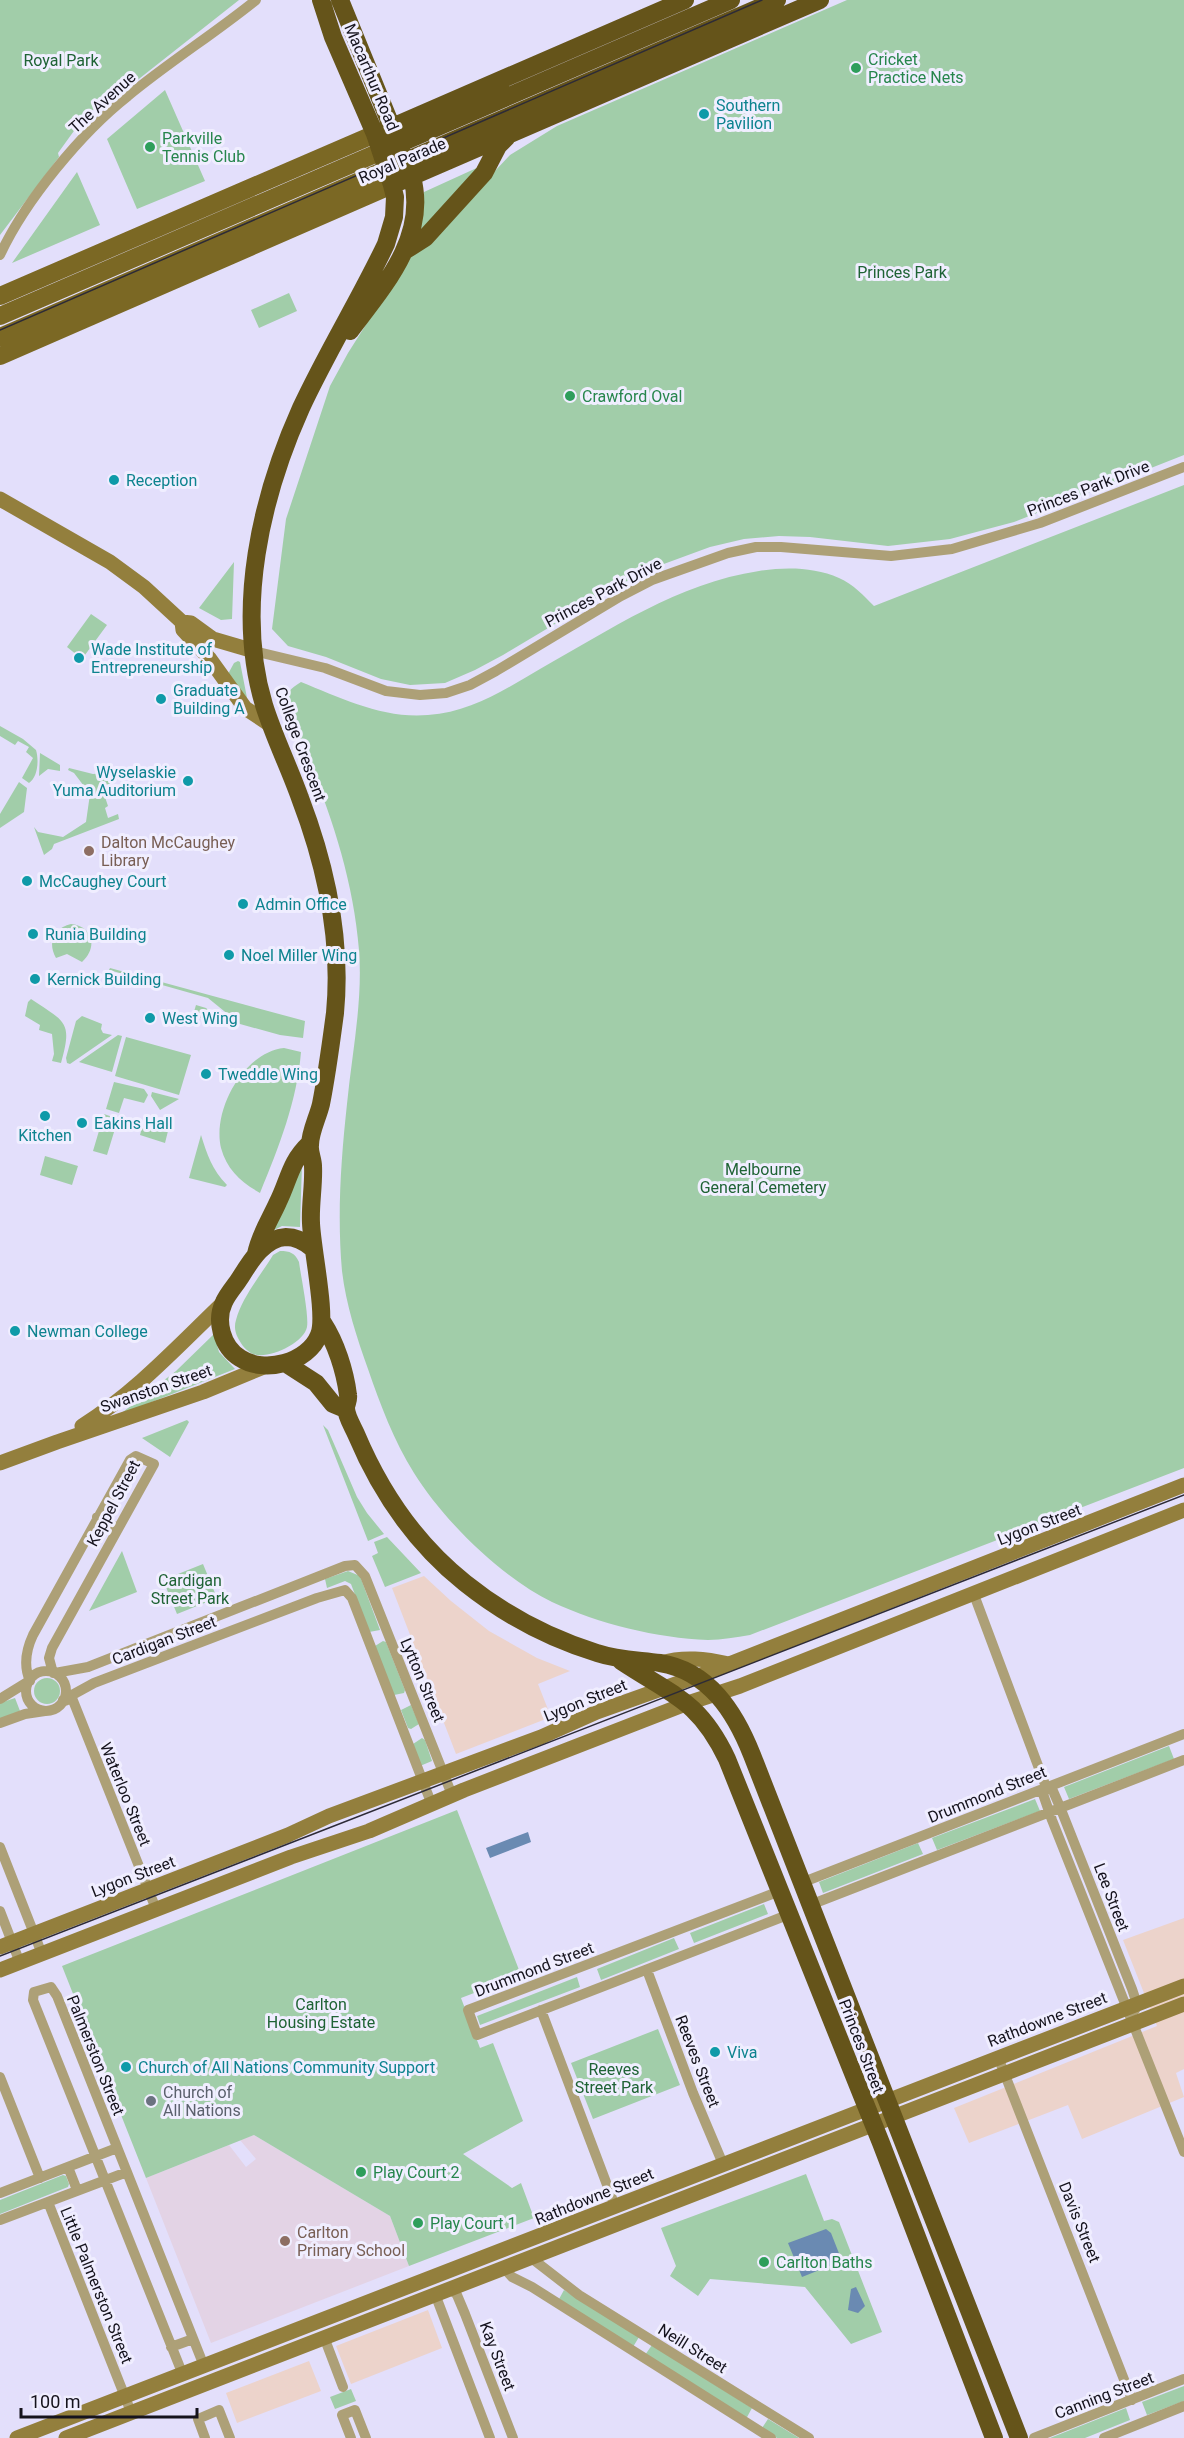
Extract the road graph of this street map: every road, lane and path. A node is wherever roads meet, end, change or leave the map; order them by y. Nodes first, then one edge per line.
1 (256, 0) edge
2 (321, 0) edge
3 (340, 0) edge
4 (685, 0) edge
5 (731, 0) edge
6 (818, 0) edge
7 (774, 7) edge
8 (665, 58) junction
9 (540, 72) junction
10 (508, 135) junction
11 (379, 142) junction
12 (403, 152) junction
13 (390, 177) junction
14 (406, 250) junction
15 (0, 255) edge
16 (2, 302) edge
17 (17, 329) junction
18 (0, 337) edge
19 (6, 353) edge
20 (321, 369) junction
21 (1184, 467) edge
22 (0, 499) edge
23 (182, 621) junction
24 (254, 651) junction
25 (272, 726) junction
26 (309, 1144) junction
27 (312, 1248) junction
28 (256, 1254) junction
29 (223, 1304) junction
30 (323, 1323) junction
31 (285, 1363) junction
32 (266, 1366) junction
33 (345, 1409) junction
34 (57, 1442) junction
35 (0, 1463) edge
36 (1184, 1485) edge
37 (1184, 1510) edge
38 (97, 1517) junction
39 (117, 1528) junction
40 (966, 1572) junction
41 (366, 1576) joint
42 (973, 1592) junction
43 (239, 1608) junction
44 (246, 1625) junction
45 (387, 1634) junction
46 (368, 1641) junction
47 (147, 1643) junction
48 (619, 1660) junction
49 (153, 1661) junction
50 (661, 1663) junction
51 (729, 1664) junction
52 (54, 1673) junction
53 (694, 1677) junction
54 (29, 1681) junction
55 (664, 1687) junction
56 (716, 1693) junction
57 (413, 1696) junction
58 (0, 1700) edge
59 (63, 1701) junction
60 (688, 1703) junction
61 (394, 1704) junction
62 (45, 1710) junction
63 (0, 1723) edge
64 (427, 1730) junction
65 (1184, 1734) edge
66 (407, 1737) junction
67 (1184, 1760) edge
68 (444, 1774) junction
69 (424, 1781) junction
70 (1046, 1787) junction
71 (452, 1795) junction
72 (432, 1805) junction
73 (1055, 1809) junction
74 (0, 1847) edge
75 (1081, 1860) junction
76 (1073, 1875) junction
77 (801, 1882) junction
78 (148, 1889) junction
79 (780, 1891) junction
80 (810, 1905) junction
81 (156, 1909) junction
82 (0, 1911) edge
83 (790, 1914) junction
84 (34, 1934) junction
85 (1112, 1939) junction
86 (1099, 1942) junction
87 (6, 1945) edge
88 (42, 1954) junction
89 (20, 1963) junction
90 (0, 1970) edge
91 (646, 1970) junction
92 (1184, 1986) edge
93 (1184, 2004) edge
94 (1131, 2006) junction
95 (541, 2010) junction
96 (1132, 2025) junction
97 (998, 2057) junction
98 (1005, 2074) junction
99 (0, 2077) edge
100 (865, 2108) junction
101 (890, 2109) junction
102 (872, 2125) junction
103 (117, 2148) junction
104 (1184, 2152) edge
105 (96, 2157) junction
106 (723, 2163) junction
107 (68, 2167) junction
108 (127, 2172) junction
109 (39, 2178) junction
110 (104, 2180) junction
111 (77, 2190) junction
112 (0, 2193) edge
113 (48, 2202) junction
114 (615, 2206) junction
115 (0, 2220) edge
116 (621, 2221) junction
117 (505, 2250) junction
118 (530, 2257) junction
119 (503, 2267) junction
120 (436, 2276) junction
121 (562, 2282) junction
122 (450, 2288) junction
123 (435, 2294) junction
124 (551, 2300) junction
125 (465, 2314) junction
126 (446, 2321) junction
127 (318, 2322) junction
128 (647, 2336) junction
129 (324, 2337) junction
130 (193, 2339) junction
131 (171, 2347) junction
132 (636, 2353) junction
133 (204, 2366) junction
134 (183, 2375) junction
135 (1184, 2379) edge
136 (343, 2387) dead end
137 (125, 2397) junction
138 (1132, 2400) junction
139 (1184, 2406) edge
140 (131, 2412) junction
141 (17, 2438) edge
142 (66, 2438) edge
143 (205, 2438) edge
144 (230, 2438) edge
145 (351, 2438) edge
146 (366, 2438) edge
147 (490, 2438) edge
148 (513, 2438) edge
149 (771, 2438) edge
150 (809, 2438) edge
151 (994, 2438) edge
152 (1019, 2438) edge
153 (1034, 2438) edge
154 (1104, 2438) edge

1 - 15 street, The Avenue
2 - 11 highway, Macarthur Road
3 - 12 highway, Macarthur Road
4 - 9 highway, Royal Parade
5 - 9 highway, Royal Parade
6 - 7 highway, Royal Parade
7 - 8 highway, Royal Parade
8 - 10 highway, Royal Parade
8 - 12 highway, Royal Parade
9 - 12 highway, Royal Parade
10 - 12 highway, Royal Parade
10 - 14 highway
11 - 12 highway, Royal Parade
11 - 13 highway, Macarthur Road
11 - 16 main road, Royal Parade
12 - 13 highway, Royal Parade
12 - 14 highway, Macarthur Road
13 - 17 main road, Royal Parade
13 - 19 main road, Royal Parade
13 - 20 highway, Macarthur Road
14 - 20 highway
16 - 17 main road
17 - 18 main road, Royal Parade
17 - 19 main road
20 - 24 highway, College Crescent
21 - 24 street, Princes Park Drive
22 - 23 street
23 - 24 street
23 - 25 street
24 - 25 highway, College Crescent
25 - 26 highway, College Crescent
26 - 27 highway, College Crescent
26 - 28 highway, College Crescent
27 - 28 highway
27 - 30 highway
28 - 29 highway
29 - 32 highway
29 - 34 street, Swanston Street
30 - 31 highway
30 - 33 highway
31 - 32 highway
31 - 33 highway
32 - 34 street, Swanston Street
33 - 48 highway
34 - 35 street, Swanston Street
36 - 40 street, Lygon Street
37 - 42 street
38 - 39 street
38 - 39 street, Keppel Street
38 - 54 street, Keppel Street
39 - 52 street, Keppel Street
40 - 42 street
40 - 51 street, Lygon Street
41 - 43 street, Cardigan Street
41 - 45 street, Lytton Street
42 - 56 street
42 - 70 street, Lee Street
43 - 44 street
43 - 47 street, Cardigan Street
44 - 46 street, Cardigan Street
44 - 49 street, Cardigan Street
45 - 46 street
45 - 57 street, Lytton Street
46 - 61 street
47 - 49 street
47 - 52 street, Cardigan Street
48 - 50 highway, Princes Street
48 - 55 highway, Princes Street
49 - 59 street, Cardigan Street
50 - 51 street
50 - 53 highway, Princes Street
51 - 53 street, Lygon Street
52 - 54 street
52 - 59 street
53 - 55 street, Lygon Street
53 - 56 highway, Princes Street
54 - 58 street
54 - 62 street
55 - 60 highway, Princes Street
55 - 68 street, Lygon Street
56 - 60 street
56 - 77 highway, Princes Street
57 - 61 street
57 - 64 street, Lytton Street
59 - 62 street
59 - 78 street, Waterloo Street
60 - 71 street
60 - 79 highway, Princes Street
61 - 66 street
62 - 63 street
64 - 66 street
64 - 68 street, Lytton Street
65 - 70 street, Drummond Street
66 - 69 street
67 - 73 street
68 - 69 street, Lygon Street
68 - 71 street, Lytton Street
69 - 72 street
69 - 78 street, Lygon Street
70 - 73 street, Lee Street
70 - 77 street, Drummond Street
71 - 72 street
72 - 81 street
73 - 75 street, Lee Street
73 - 76 street, Lee Street
73 - 80 street
74 - 84 street
75 - 76 street
75 - 85 street, Lee Street
76 - 86 street, Lee Street
77 - 80 highway, Princes Street
78 - 81 street, Waterloo Street
78 - 84 street, Lygon Street
79 - 83 highway, Princes Street
79 - 95 street, Drummond Street
80 - 101 highway, Princes Street
81 - 88 street
82 - 87 street
83 - 91 street, Drummond Street
83 - 100 highway, Princes Street
84 - 87 street, Lygon Street
84 - 88 street
85 - 86 street
85 - 94 street, Lee Street
86 - 94 street, Lee Street
87 - 89 street
88 - 89 street
89 - 90 street
91 - 95 street, Drummond Street
91 - 106 street, Reeves Street
92 - 94 street, Rathdowne Street
93 - 96 street, Rathdowne Street
94 - 96 street, Lee Street
94 - 97 street, Rathdowne Street
95 - 114 street
96 - 98 street, Rathdowne Street
96 - 104 street, Lee Street
97 - 98 street, Davis Street
97 - 101 street, Rathdowne Street
98 - 101 street, Rathdowne Street
98 - 138 street, Davis Street
99 - 109 street
100 - 101 street, Rathdowne Street
100 - 102 highway, Princes Street
100 - 106 street, Rathdowne Street
101 - 102 street, Rathdowne Street
101 - 152 highway, Princes Street
102 - 116 street, Rathdowne Street
102 - 151 highway, Princes Street
103 - 105 street
103 - 105 street, Palmerston Street
103 - 108 street, Palmerston Street
105 - 107 street
105 - 110 street, Palmerston Street
106 - 114 street, Rathdowne Street
107 - 109 street
107 - 111 street
108 - 110 street
108 - 130 street, Palmerston Street
109 - 112 street
110 - 111 street
110 - 131 street, Palmerston Street
111 - 113 street
113 - 115 street
113 - 137 street, Little Palmerston Street
114 - 116 street
114 - 117 street, Rathdowne Street
116 - 118 street, Rathdowne Street
117 - 118 street
117 - 119 street
117 - 120 street, Rathdowne Street
118 - 119 street, Rathdowne Street
118 - 121 street, Neill Street
119 - 122 street, Rathdowne Street
119 - 124 street
120 - 122 street
120 - 123 street
120 - 127 street, Rathdowne Street
121 - 124 street
121 - 128 street, Neill Street
122 - 123 street, Rathdowne Street
122 - 125 street, Kay Street
123 - 126 street
123 - 129 street, Rathdowne Street
124 - 132 street
125 - 126 street
125 - 148 street, Kay Street
126 - 147 street
127 - 129 street
127 - 133 street, Rathdowne Street
128 - 132 street
128 - 150 street, Neill Street
129 - 136 street
129 - 140 street, Rathdowne Street
130 - 131 street
130 - 133 street, Palmerston Street
131 - 134 street, Palmerston Street
132 - 149 street
133 - 134 street, Rathdowne Street
134 - 137 street, Rathdowne Street
135 - 138 street, Canning Street
137 - 140 street, Little Palmerston Street
137 - 141 street, Rathdowne Street
138 - 153 street, Canning Street
139 - 154 street
140 - 142 street, Rathdowne Street
143 - 144 street
145 - 146 street

